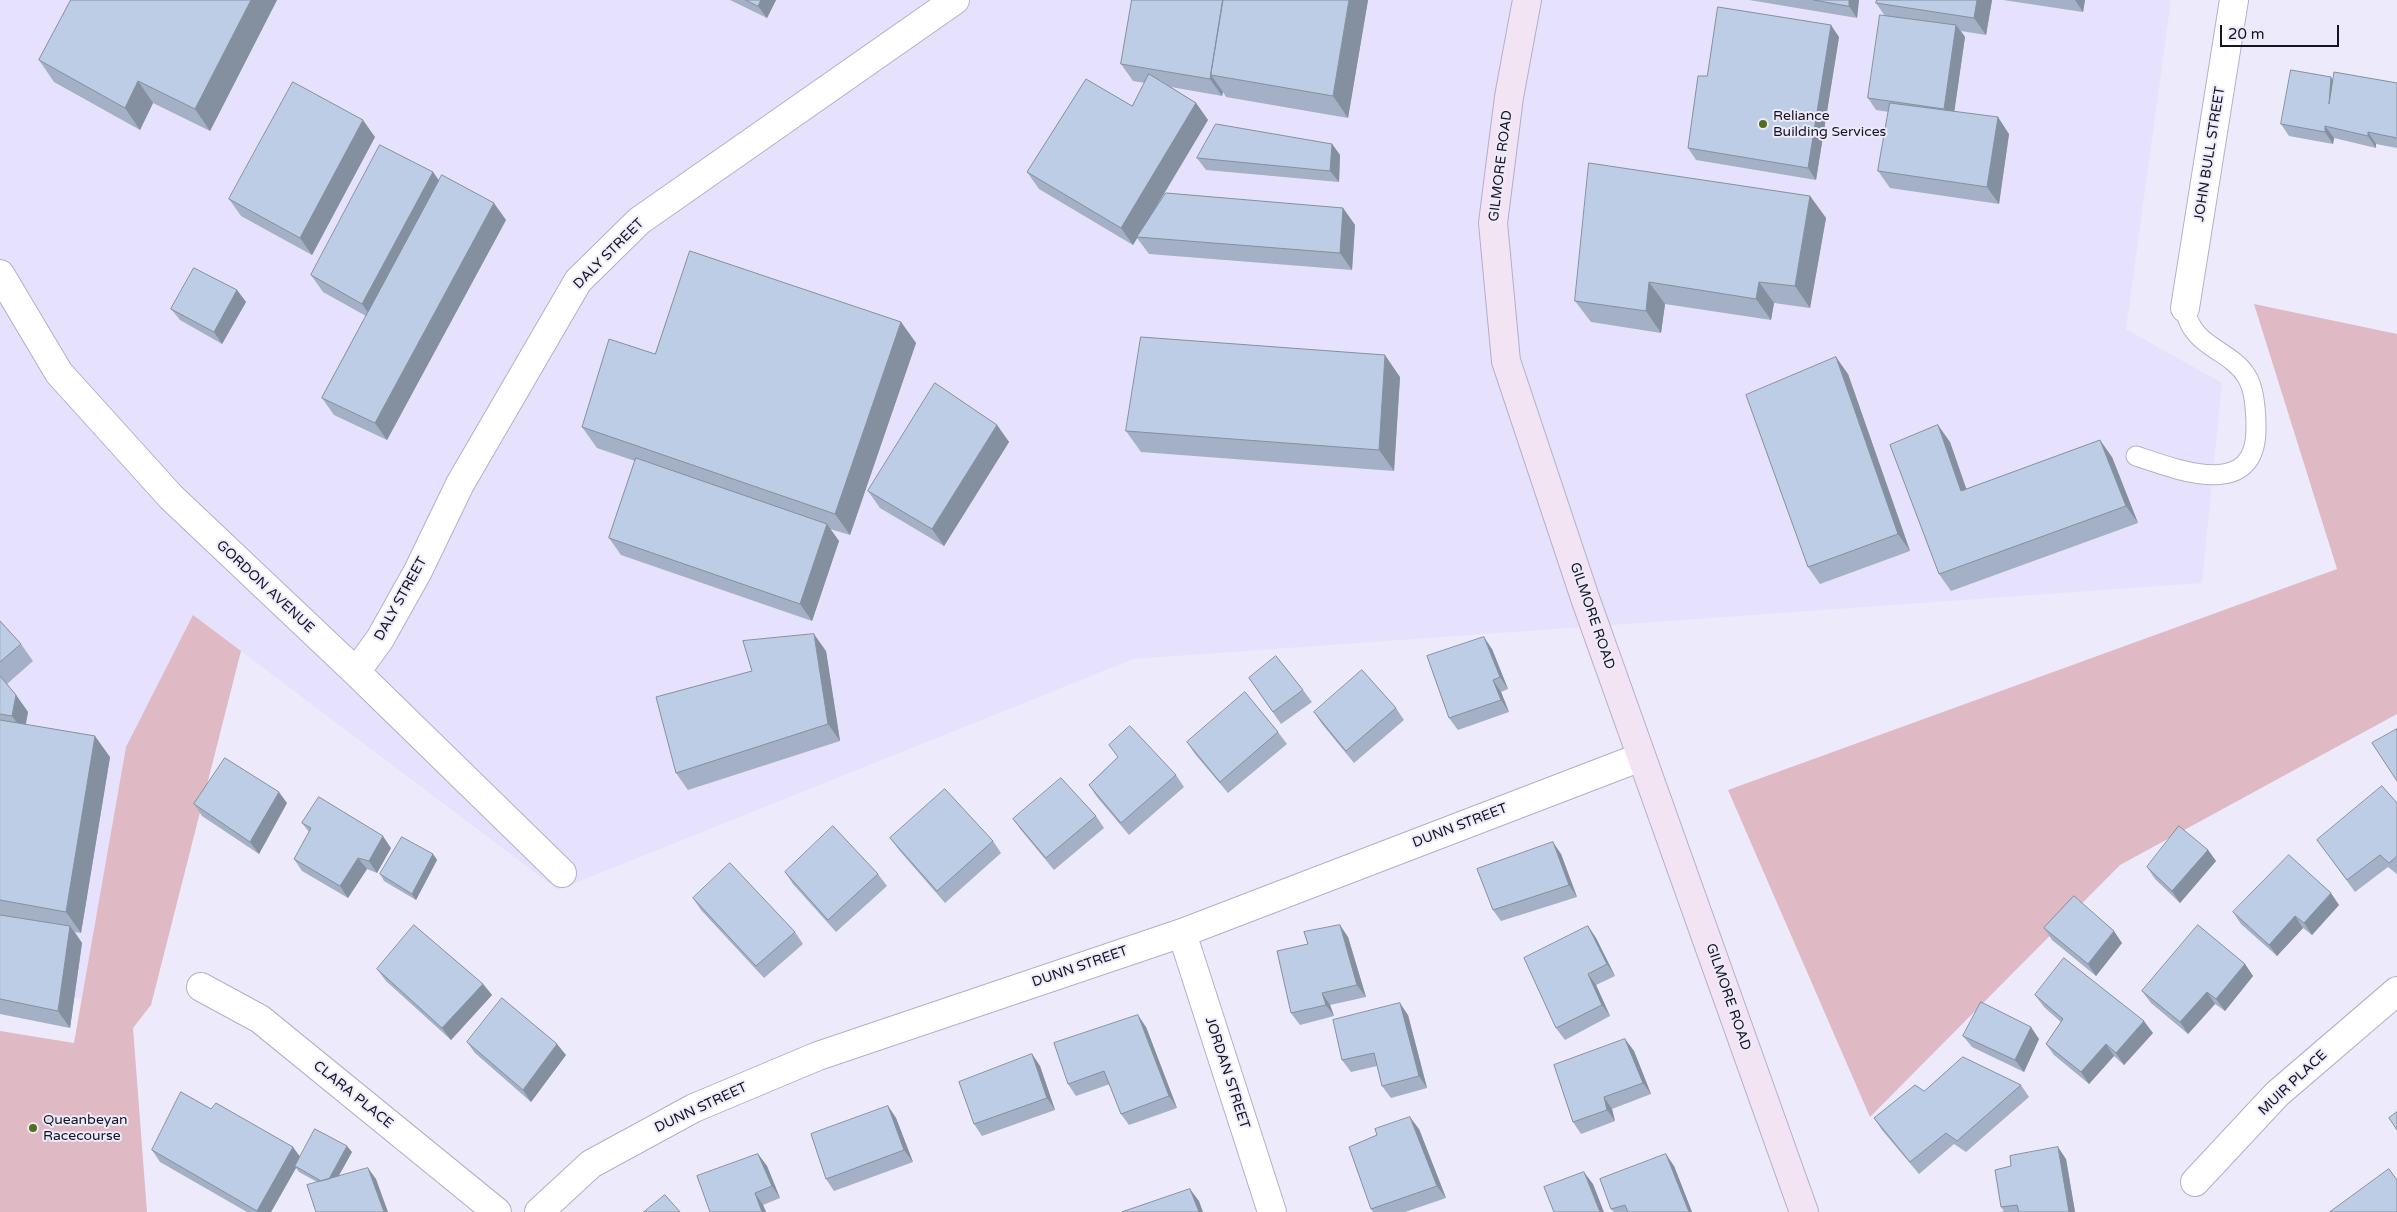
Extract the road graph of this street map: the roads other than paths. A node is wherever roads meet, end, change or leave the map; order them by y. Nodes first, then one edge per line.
1 (955, 0) edge
2 (1527, 0) edge
3 (2234, 0) edge
4 (0, 274) edge
5 (2185, 308) joint
6 (2136, 456) dead end
7 (356, 672) junction
8 (1641, 756) junction
9 (562, 873) dead end
10 (1182, 933) junction
11 (201, 987) dead end
12 (2397, 991) edge
13 (2195, 1182) dead end
14 (497, 1212) edge
15 (539, 1212) edge
16 (1272, 1212) edge
17 (1804, 1212) edge

1 - 7 street, DALY STREET
2 - 8 street, GILMORE ROAD
3 - 5 street, JOHN BULL STREET
4 - 7 street, GORDON AVENUE
5 - 6 lane
7 - 9 street, GORDON AVENUE
8 - 10 street, DUNN STREET
8 - 17 street, GILMORE ROAD
10 - 15 street, DUNN STREET
10 - 16 street, JORDAN STREET
11 - 14 street, CLARA PLACE
12 - 13 street, MUIR PLACE

